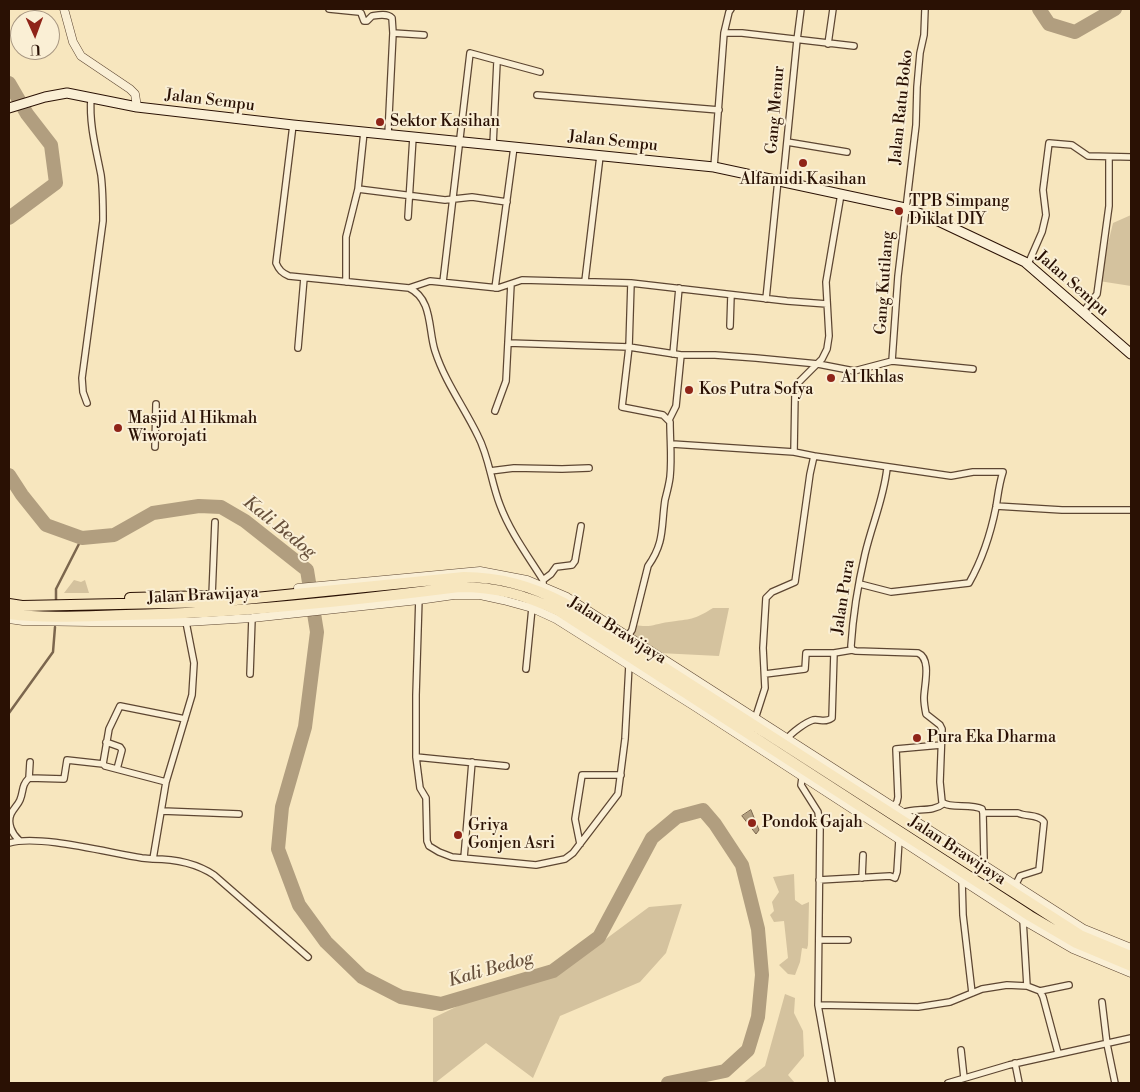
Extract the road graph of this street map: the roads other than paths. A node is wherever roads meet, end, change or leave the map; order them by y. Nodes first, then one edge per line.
1 (64, 9) edge
2 (329, 9) edge
3 (731, 9) edge
4 (801, 9) edge
5 (833, 9) edge
6 (925, 9) edge
7 (393, 33) junction
8 (724, 33) junction
9 (424, 35) dead end
10 (797, 40) junction
11 (828, 44) junction
12 (854, 46) dead end
13 (497, 62) junction
14 (540, 72) dead end
15 (538, 95) dead end
16 (92, 98) junction
17 (137, 107) junction
18 (9, 108) edge
19 (719, 110) junction
20 (293, 125) junction
21 (364, 132) junction
22 (388, 135) junction
23 (413, 137) junction
24 (460, 142) junction
25 (787, 142) junction
26 (493, 145) junction
27 (514, 147) junction
28 (847, 152) dead end
29 (600, 156) junction
30 (1110, 157) junction
31 (1131, 157) edge
32 (714, 167) junction
33 (781, 181) junction
34 (358, 189) junction
35 (842, 194) junction
36 (410, 196) junction
37 (453, 199) junction
38 (507, 202) junction
39 (905, 208) junction
40 (408, 217) dead end
41 (1028, 264) junction
42 (304, 278) junction
43 (585, 280) junction
44 (346, 282) junction
45 (443, 282) junction
46 (631, 282) junction
47 (511, 284) junction
48 (409, 288) junction
49 (495, 288) junction
50 (679, 288) junction
51 (731, 295) junction
52 (766, 299) junction
53 (828, 304) junction
54 (1083, 312) junction
55 (730, 326) dead end
56 (508, 343) junction
57 (629, 346) junction
58 (298, 348) dead end
59 (673, 354) junction
60 (1131, 354) edge
61 (682, 355) junction
62 (892, 361) junction
63 (818, 364) junction
64 (974, 369) dead end
65 (87, 403) dead end
66 (156, 404) dead end
67 (495, 411) dead end
68 (669, 420) junction
69 (672, 444) junction
70 (155, 447) dead end
71 (794, 452) junction
72 (814, 456) junction
73 (589, 468) dead end
74 (888, 468) junction
75 (490, 471) junction
76 (996, 506) junction
77 (1131, 510) edge
78 (215, 522) dead end
79 (580, 526) dead end
80 (543, 583) junction
81 (860, 584) junction
82 (362, 593) junction
83 (212, 596) junction
84 (419, 596) junction
85 (9, 598) edge
86 (300, 600) junction
87 (56, 602) junction
88 (82, 602) junction
89 (9, 604) edge
90 (532, 608) junction
91 (142, 610) junction
92 (9, 614) edge
93 (252, 618) junction
94 (9, 619) edge
95 (90, 619) junction
96 (186, 622) junction
97 (628, 636) junction
98 (852, 650) junction
99 (834, 652) junction
100 (628, 665) junction
101 (526, 669) dead end
102 (250, 674) dead end
103 (765, 674) junction
104 (185, 719) junction
105 (755, 719) junction
106 (788, 739) junction
107 (106, 742) junction
108 (941, 746) junction
109 (416, 757) junction
110 (30, 762) dead end
111 (472, 762) junction
112 (104, 764) junction
113 (506, 766) dead end
114 (117, 769) junction
115 (622, 775) junction
116 (29, 778) junction
117 (802, 778) junction
118 (166, 782) junction
119 (943, 804) junction
120 (893, 807) junction
121 (162, 811) junction
122 (902, 813) junction
123 (983, 813) junction
124 (238, 814) dead end
125 (19, 840) junction
126 (899, 840) junction
127 (9, 843) edge
128 (580, 844) junction
129 (863, 855) dead end
130 (464, 858) junction
131 (153, 859) junction
132 (981, 864) junction
133 (862, 878) junction
134 (819, 880) junction
135 (962, 880) junction
136 (1015, 886) junction
137 (1023, 920) junction
138 (819, 940) junction
139 (848, 940) dead end
140 (1131, 948) edge
141 (1131, 956) edge
142 (308, 957) dead end
143 (1131, 966) edge
144 (1131, 974) edge
145 (1069, 985) dead end
146 (1027, 986) junction
147 (1040, 991) junction
148 (972, 993) junction
149 (1102, 1002) dead end
150 (818, 1004) junction
151 (1131, 1038) edge
152 (1106, 1044) junction
153 (961, 1050) dead end
154 (1058, 1053) junction
155 (1015, 1064) junction
156 (964, 1078) junction
157 (832, 1083) edge
158 (948, 1083) edge
159 (1019, 1083) edge
160 (1115, 1083) edge

1 - 17 street
2 - 7 street
3 - 8 street
4 - 10 street, Gang Menur
5 - 11 street
6 - 39 street, Jalan Ratu Boko
7 - 9 street
7 - 22 street
8 - 10 street
8 - 19 street
10 - 11 street
10 - 25 street, Gang Menur
11 - 12 street
13 - 14 street
13 - 24 street
13 - 26 street
15 - 19 street
16 - 17 main road, Jalan Sempu
16 - 18 main road, Jalan Sempu
16 - 65 street
17 - 20 main road, Jalan Sempu
19 - 32 street
20 - 21 main road, Jalan Sempu
20 - 42 street
21 - 22 main road, Jalan Sempu
21 - 34 street
22 - 23 main road, Jalan Sempu
23 - 24 main road, Jalan Sempu
23 - 36 street
24 - 26 main road, Jalan Sempu
24 - 37 street
25 - 28 street
25 - 33 street, Gang Menur
26 - 27 main road, Jalan Sempu
27 - 29 main road, Jalan Sempu
27 - 38 street
29 - 32 main road, Jalan Sempu
29 - 43 street
30 - 31 street
30 - 41 street
30 - 54 street
32 - 33 main road, Jalan Sempu
33 - 35 main road, Jalan Sempu
33 - 52 street, Gang Menur
34 - 36 street
34 - 44 street
35 - 39 main road, Jalan Sempu
35 - 53 street
36 - 37 street
36 - 40 street
37 - 38 street
37 - 45 street
38 - 49 street
39 - 41 main road, Jalan Sempu
39 - 62 street, Gang Kutilang
41 - 54 main road, Jalan Sempu
42 - 44 street
42 - 58 street
43 - 46 street
43 - 47 street
44 - 48 street
45 - 48 street
45 - 49 street
46 - 50 street
46 - 57 street
47 - 49 street
47 - 56 street
48 - 75 street
50 - 51 street
50 - 59 street
51 - 52 street
51 - 55 street
52 - 53 street
53 - 63 street
54 - 60 main road, Jalan Sempu
56 - 57 street
56 - 67 street
57 - 59 street
57 - 68 street
59 - 61 street
61 - 63 street
61 - 68 street
62 - 63 street
62 - 64 street
63 - 71 street
66 - 70 street
68 - 69 street
69 - 71 street
69 - 97 street
71 - 72 street
72 - 74 street
72 - 103 street
73 - 75 street
74 - 76 street
74 - 81 street, Jalan Pura
75 - 80 street
76 - 77 street
76 - 81 street
78 - 83 street
79 - 80 street
80 - 82 street
80 - 97 street
81 - 98 street, Jalan Pura
82 - 84 highway, Jalan Brawijaya
82 - 86 highway, Jalan Brawijaya
82 - 86 street
82 - 141 highway, Jalan Brawijaya
83 - 86 highway
83 - 88 highway
84 - 90 street
84 - 109 street
84 - 143 highway, Jalan Brawijaya
85 - 87 highway
86 - 91 highway, Jalan Brawijaya
86 - 93 street
87 - 88 highway, Jalan Brawijaya
87 - 89 highway, Jalan Brawijaya
88 - 91 highway, Jalan Brawijaya
90 - 100 street
90 - 101 street
91 - 95 highway, Jalan Brawijaya
92 - 95 highway, Jalan Brawijaya
93 - 96 street
93 - 102 street
94 - 95 street
95 - 96 street
96 - 104 street
97 - 105 street
98 - 99 street
98 - 108 street, Jalan Pura
99 - 103 street
99 - 106 street
100 - 115 street
100 - 117 street
103 - 105 street
104 - 107 street
104 - 118 street
105 - 106 street
106 - 120 street
107 - 112 street
107 - 114 street
108 - 119 street, Jalan Pura
108 - 120 street
109 - 111 street
109 - 130 street
110 - 116 street
111 - 113 street
111 - 130 street
112 - 114 street
112 - 116 street
114 - 118 street
115 - 128 street
115 - 128 street
116 - 125 street
117 - 126 street
117 - 134 street
118 - 121 street
119 - 122 street
119 - 123 street
120 - 122 street
121 - 124 street
121 - 131 street
122 - 132 street
123 - 132 street
123 - 136 street
125 - 127 street
125 - 131 street
126 - 133 street
126 - 135 street
128 - 130 street
129 - 133 street
131 - 142 street
132 - 136 street
133 - 134 street
134 - 138 street
135 - 137 street
135 - 148 street
136 - 140 street
137 - 144 street
137 - 146 street
138 - 139 street
138 - 150 street
145 - 147 street
146 - 147 street
146 - 148 street
147 - 154 street
148 - 150 street
149 - 152 street
150 - 157 street
151 - 152 street
152 - 154 street
152 - 160 street
153 - 156 street
154 - 155 street
155 - 156 street
155 - 159 street
156 - 158 street

